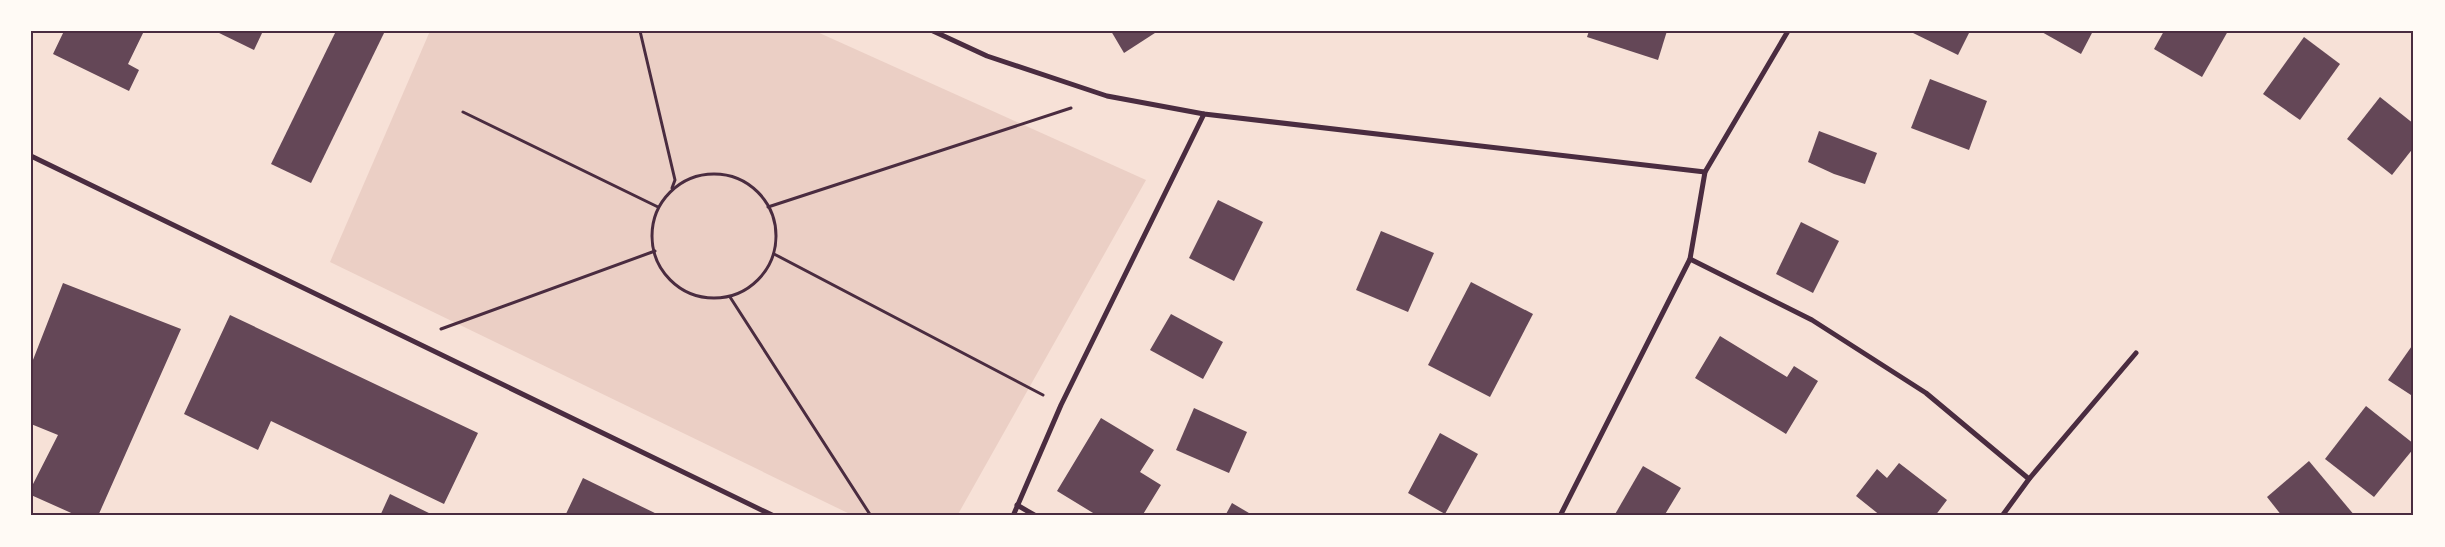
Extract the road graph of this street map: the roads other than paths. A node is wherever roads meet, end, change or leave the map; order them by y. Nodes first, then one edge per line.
1 (933, 31) edge
2 (1788, 31) edge
3 (1204, 114) junction
4 (31, 156) edge
5 (1705, 172) junction
6 (1690, 258) junction
7 (2136, 352) dead end
8 (2029, 479) junction
9 (1017, 505) junction
10 (774, 516) edge
11 (1013, 516) edge
12 (1036, 516) edge
13 (1560, 516) edge
14 (2002, 516) edge

1 - 3 street
2 - 5 street
3 - 5 street
3 - 9 street
4 - 10 street
5 - 6 street
6 - 8 street
6 - 13 street
7 - 8 street
8 - 14 street
9 - 11 street
9 - 12 street

